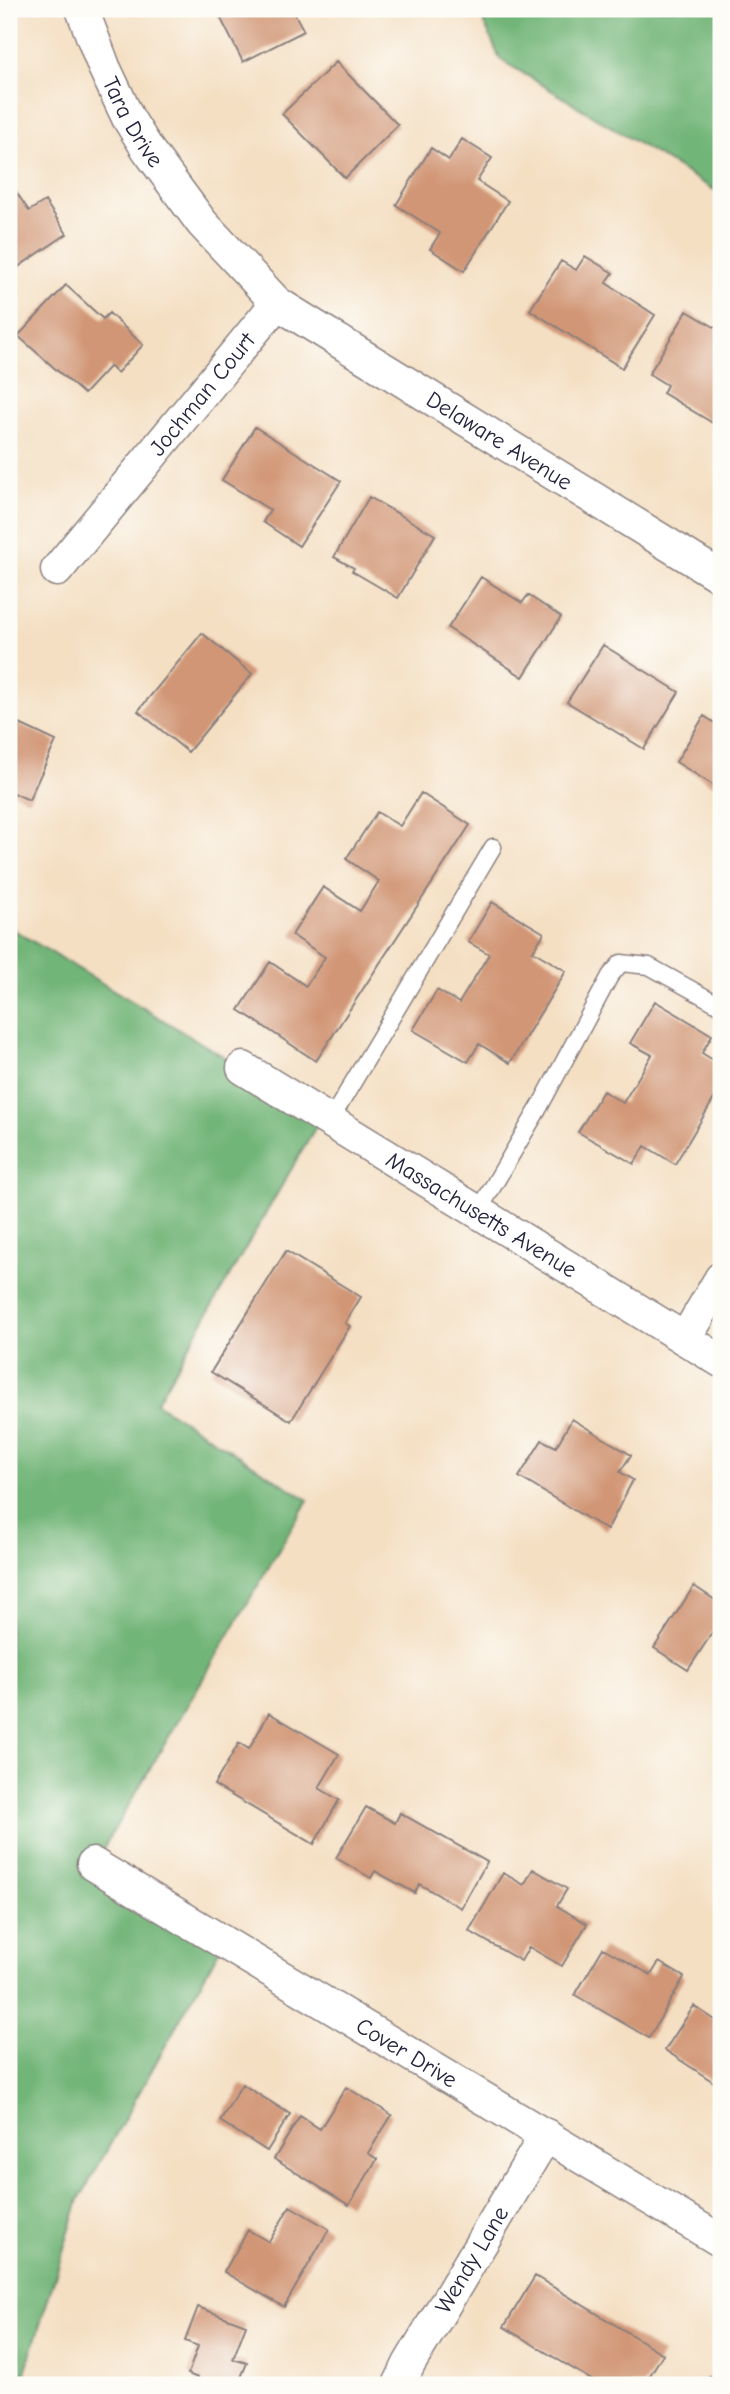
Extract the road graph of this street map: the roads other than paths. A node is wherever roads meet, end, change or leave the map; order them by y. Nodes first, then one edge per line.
1 (82, 9) edge
2 (277, 303) junction
3 (57, 570) dead end
4 (721, 577) edge
5 (492, 847) dead end
6 (721, 1006) edge
7 (243, 1068) dead end
8 (330, 1121) junction
9 (478, 1212) junction
10 (721, 1278) edge
11 (685, 1339) junction
12 (721, 1361) edge
13 (93, 1864) dead end
14 (546, 2135) junction
15 (721, 2241) edge
16 (399, 2385) edge

1 - 2 street, Tara Drive
2 - 3 street, Jochman Court
2 - 4 street, Delaware Avenue
5 - 8 lane
6 - 9 lane
7 - 8 street, Massachusetts Avenue
8 - 9 street, Massachusetts Avenue
9 - 11 street, Massachusetts Avenue
10 - 11 street
11 - 12 street, Massachusetts Avenue
13 - 14 street, Cover Drive
14 - 15 street, Cover Drive
14 - 16 street, Wendy Lane

